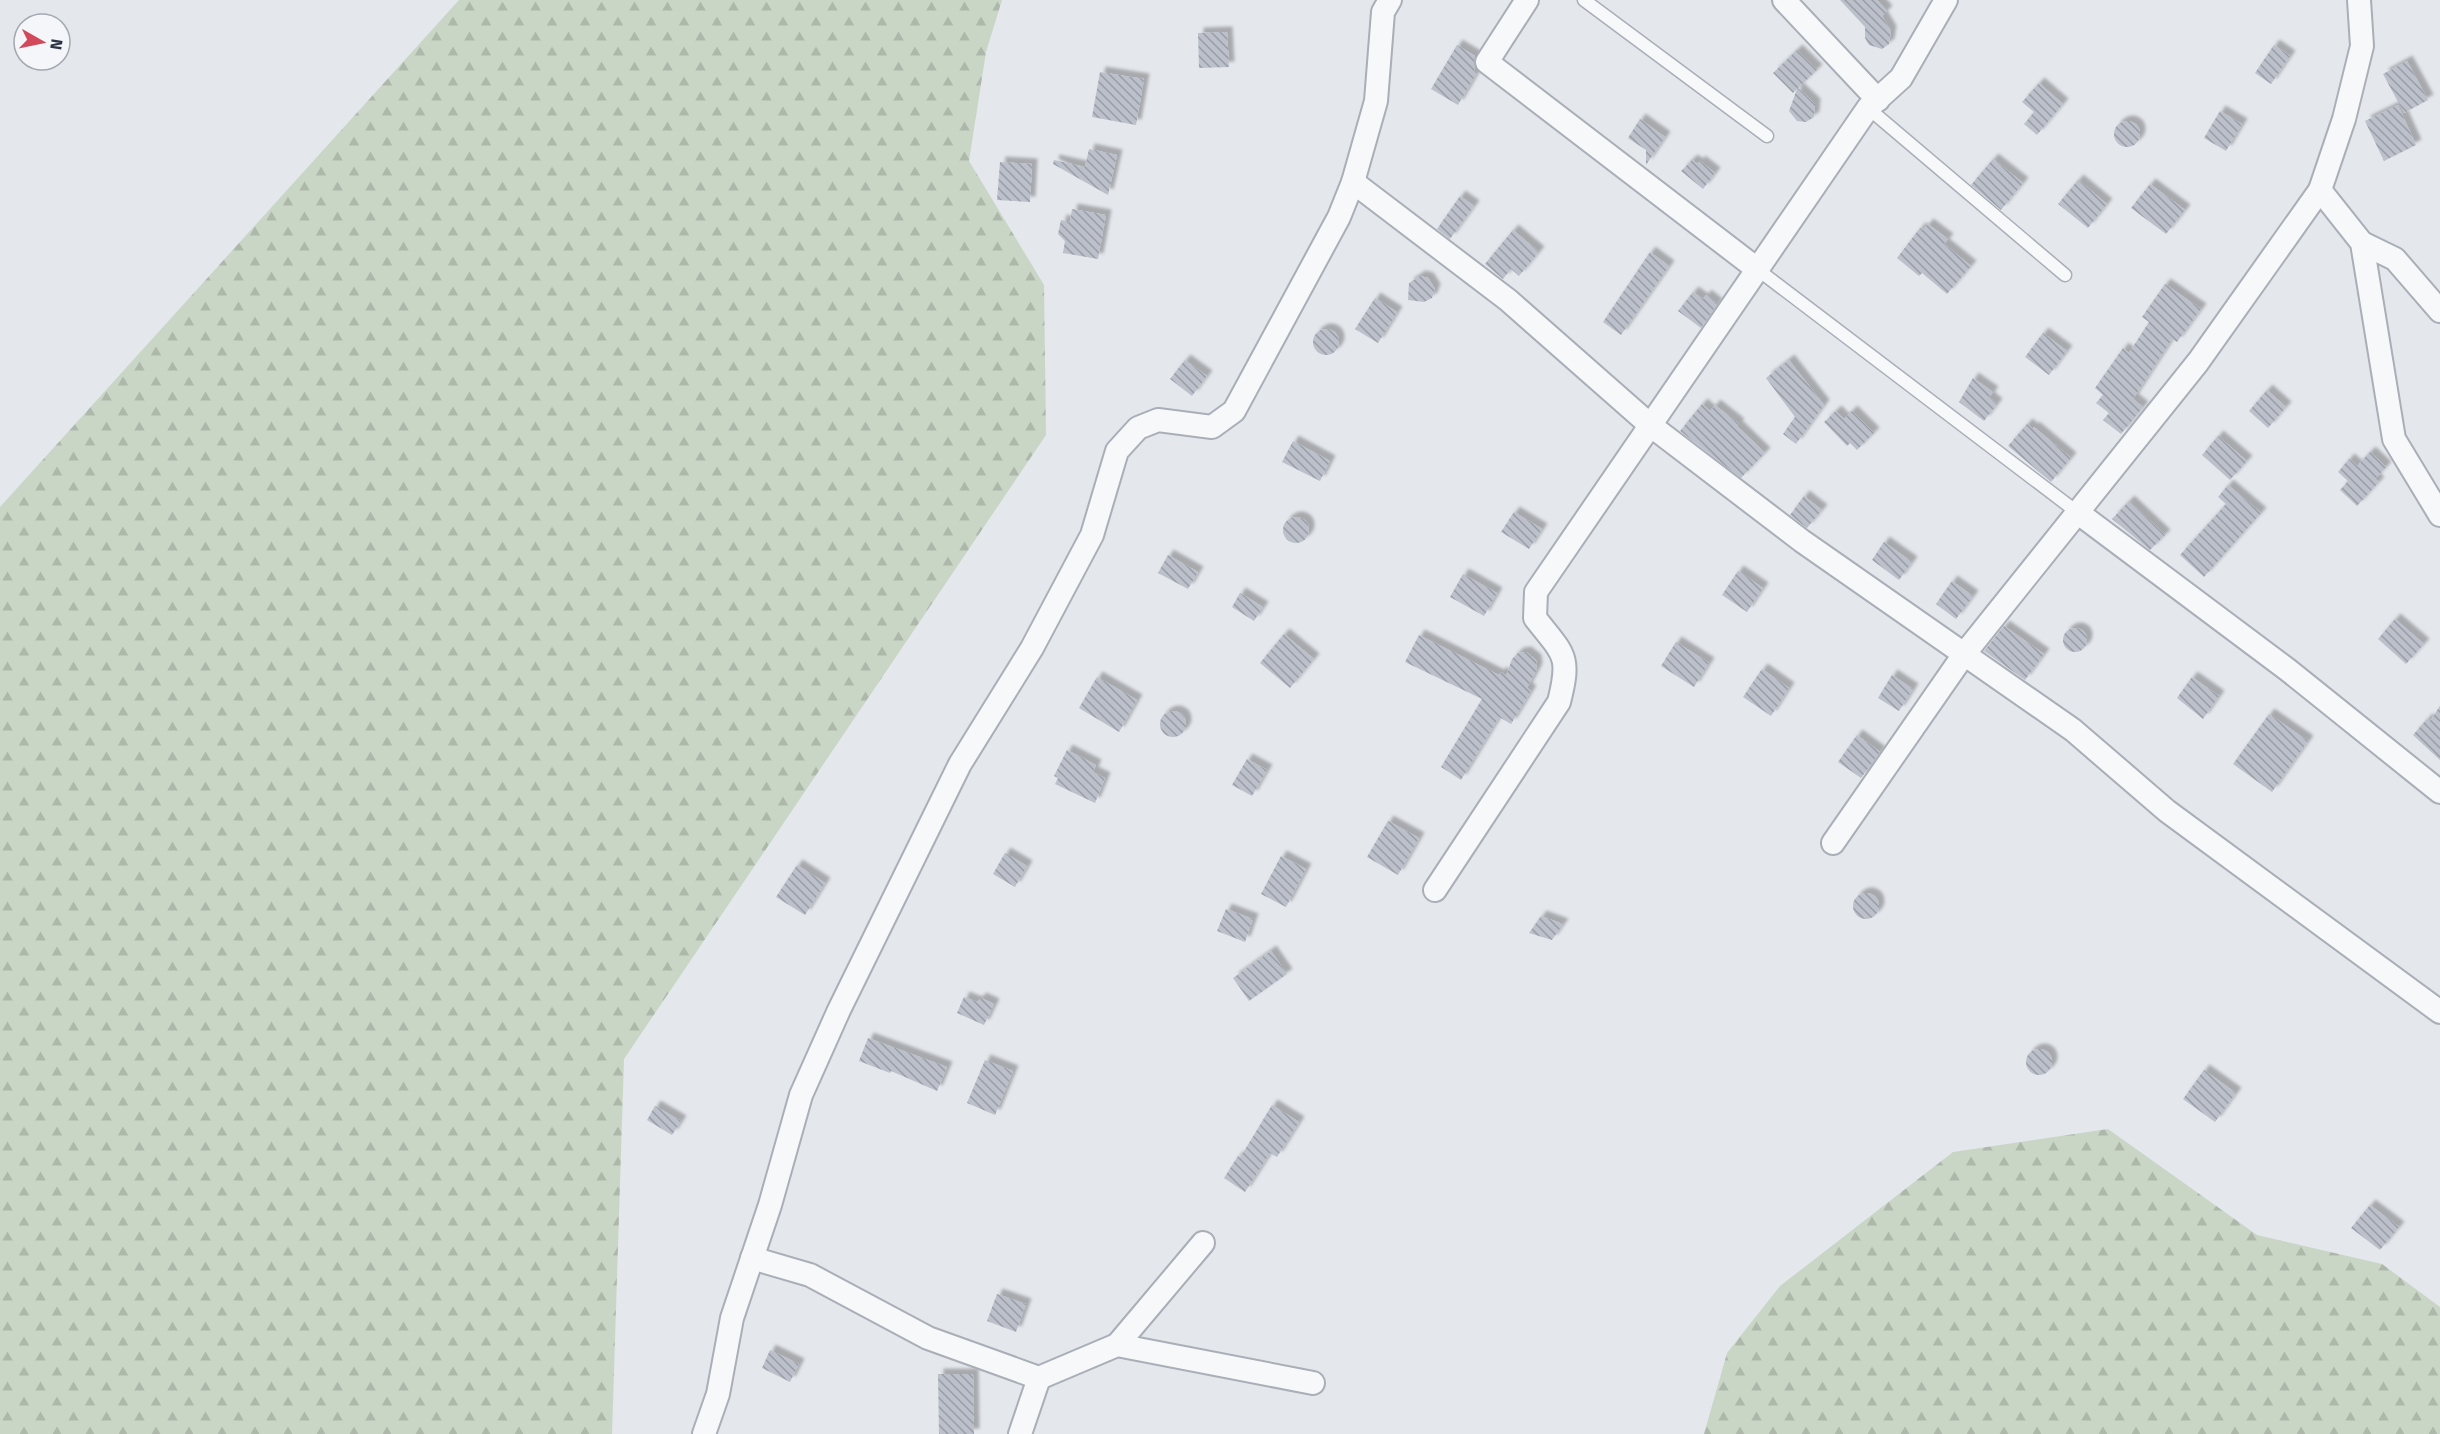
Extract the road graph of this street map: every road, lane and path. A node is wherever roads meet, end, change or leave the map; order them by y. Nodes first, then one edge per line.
1 (1390, 0) edge
2 (1527, 0) edge
3 (1584, 0) edge
4 (1784, 0) edge
5 (1946, 0) edge
6 (2359, 0) edge
7 (1873, 104) junction
8 (1767, 136) dead end
9 (1353, 182) junction
10 (2320, 190) junction
11 (2362, 243) junction
12 (1757, 270) junction
13 (2065, 275) dead end
14 (2440, 311) edge
15 (1650, 425) junction
16 (2077, 512) junction
17 (2440, 515) edge
18 (1965, 653) junction
19 (2440, 792) edge
20 (1833, 843) dead end
21 (1435, 890) dead end
22 (2440, 1012) edge
23 (1203, 1243) dead end
24 (752, 1258) junction
25 (1117, 1345) junction
26 (1039, 1378) junction
27 (1313, 1383) dead end
28 (704, 1434) edge
29 (1020, 1434) edge

1 - 9 street
2 - 12 street
3 - 8 lane
4 - 7 street
5 - 7 street
6 - 10 street
7 - 12 street
7 - 13 lane
9 - 15 street
9 - 24 street
10 - 11 street
10 - 16 street
11 - 14 street
11 - 17 street
12 - 15 street
12 - 16 lane
15 - 18 street
15 - 21 street
16 - 18 street
16 - 19 street
18 - 20 street
18 - 22 street
23 - 25 street
24 - 26 street
24 - 28 street
25 - 26 street
25 - 27 street
26 - 29 street

